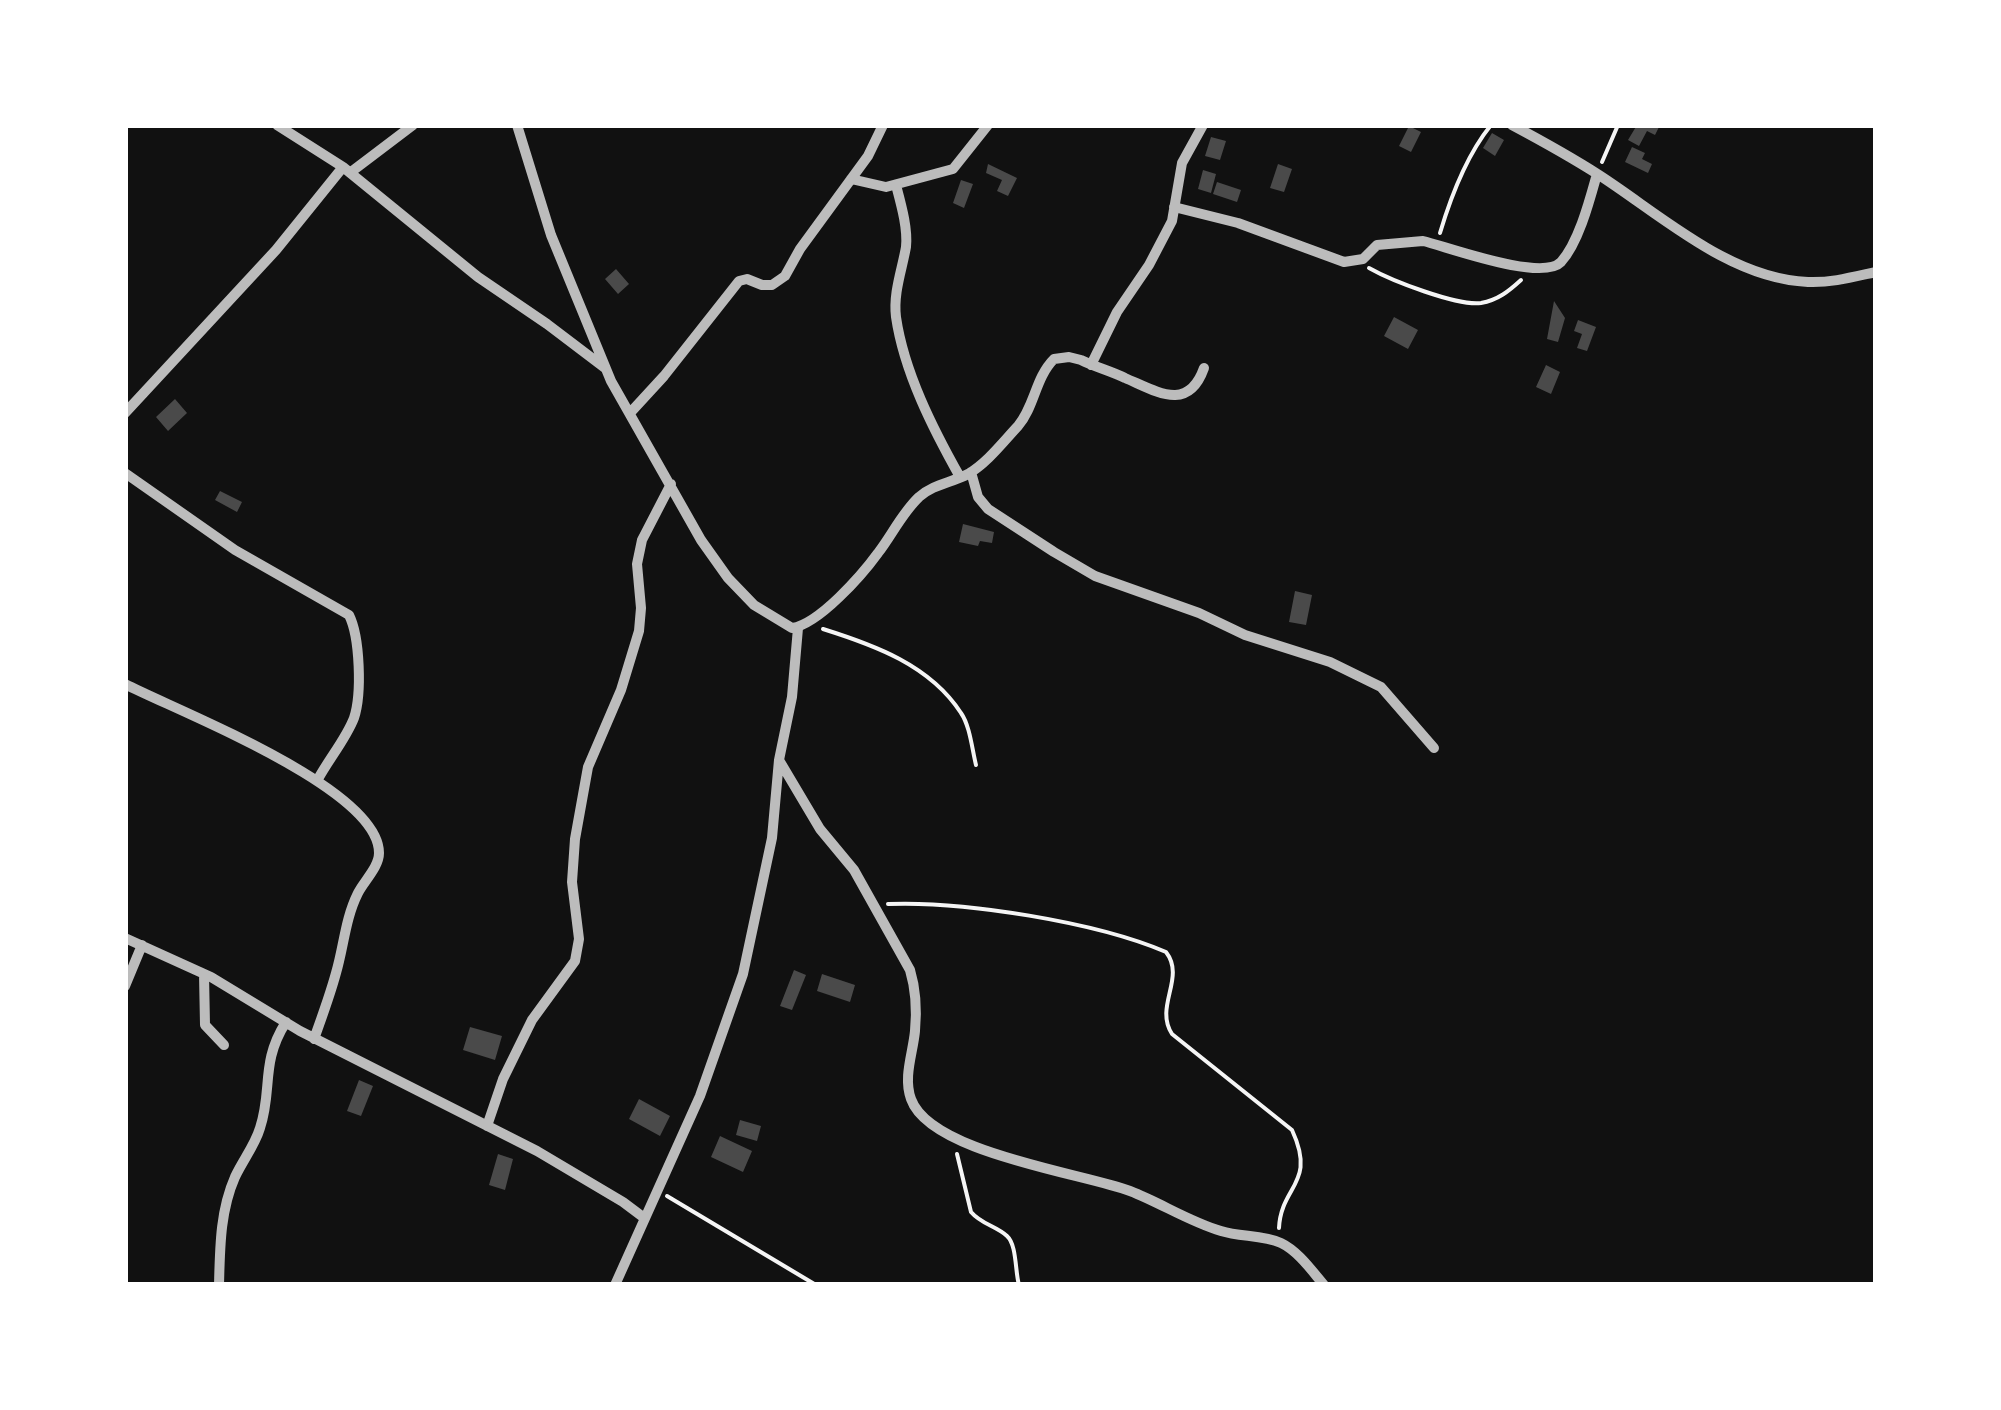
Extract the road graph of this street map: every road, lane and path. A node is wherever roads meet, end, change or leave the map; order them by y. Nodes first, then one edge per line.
1 (277, 125) edge
2 (413, 125) edge
3 (517, 125) edge
4 (883, 125) edge
5 (988, 125) edge
6 (1203, 125) edge
7 (1490, 125) edge
8 (1512, 125) edge
9 (1618, 125) edge
10 (347, 170) junction
11 (1598, 174) junction
12 (850, 179) junction
13 (896, 185) junction
14 (1174, 207) junction
15 (1434, 244) junction
16 (1363, 260) junction
17 (1536, 267) junction
18 (1876, 272) edge
19 (1091, 365) junction
20 (1204, 368) dead end
21 (606, 370) junction
22 (125, 413) edge
23 (630, 413) junction
24 (125, 473) edge
25 (966, 475) junction
26 (671, 484) junction
27 (802, 626) junction
28 (125, 684) edge
29 (1434, 748) dead end
30 (779, 760) junction
31 (976, 765) dead end
32 (317, 781) junction
33 (873, 905) junction
34 (125, 938) edge
35 (142, 945) junction
36 (204, 974) junction
37 (125, 986) edge
38 (286, 1022) junction
39 (314, 1038) junction
40 (224, 1045) dead end
41 (488, 1126) junction
42 (953, 1136) junction
43 (658, 1191) junction
44 (643, 1217) junction
45 (1278, 1241) junction
46 (219, 1285) edge
47 (615, 1285) edge
48 (816, 1285) edge
49 (1019, 1285) edge
50 (1324, 1285) edge

1 - 10 street
2 - 10 street
3 - 21 street
4 - 12 street
5 - 13 street
6 - 14 street
7 - 15 path
8 - 11 street
9 - 11 path
10 - 21 street
10 - 22 street
11 - 17 street
11 - 18 street
12 - 13 street
12 - 23 street
13 - 25 street
14 - 16 street
14 - 19 street
15 - 16 street
15 - 17 street
16 - 17 path
19 - 20 street
19 - 25 street
21 - 23 street
23 - 26 street
24 - 32 street
25 - 27 street
25 - 29 street
26 - 27 street
26 - 41 street
27 - 30 street
27 - 31 path
28 - 32 street
30 - 33 street
30 - 43 street
32 - 39 street
33 - 42 street
33 - 45 path
34 - 35 street
35 - 36 street
35 - 37 street
36 - 38 street
36 - 40 street
38 - 39 street
38 - 46 street
39 - 41 street
41 - 44 street
42 - 45 street
42 - 49 path
43 - 44 street
43 - 48 path
44 - 47 street
45 - 50 street

